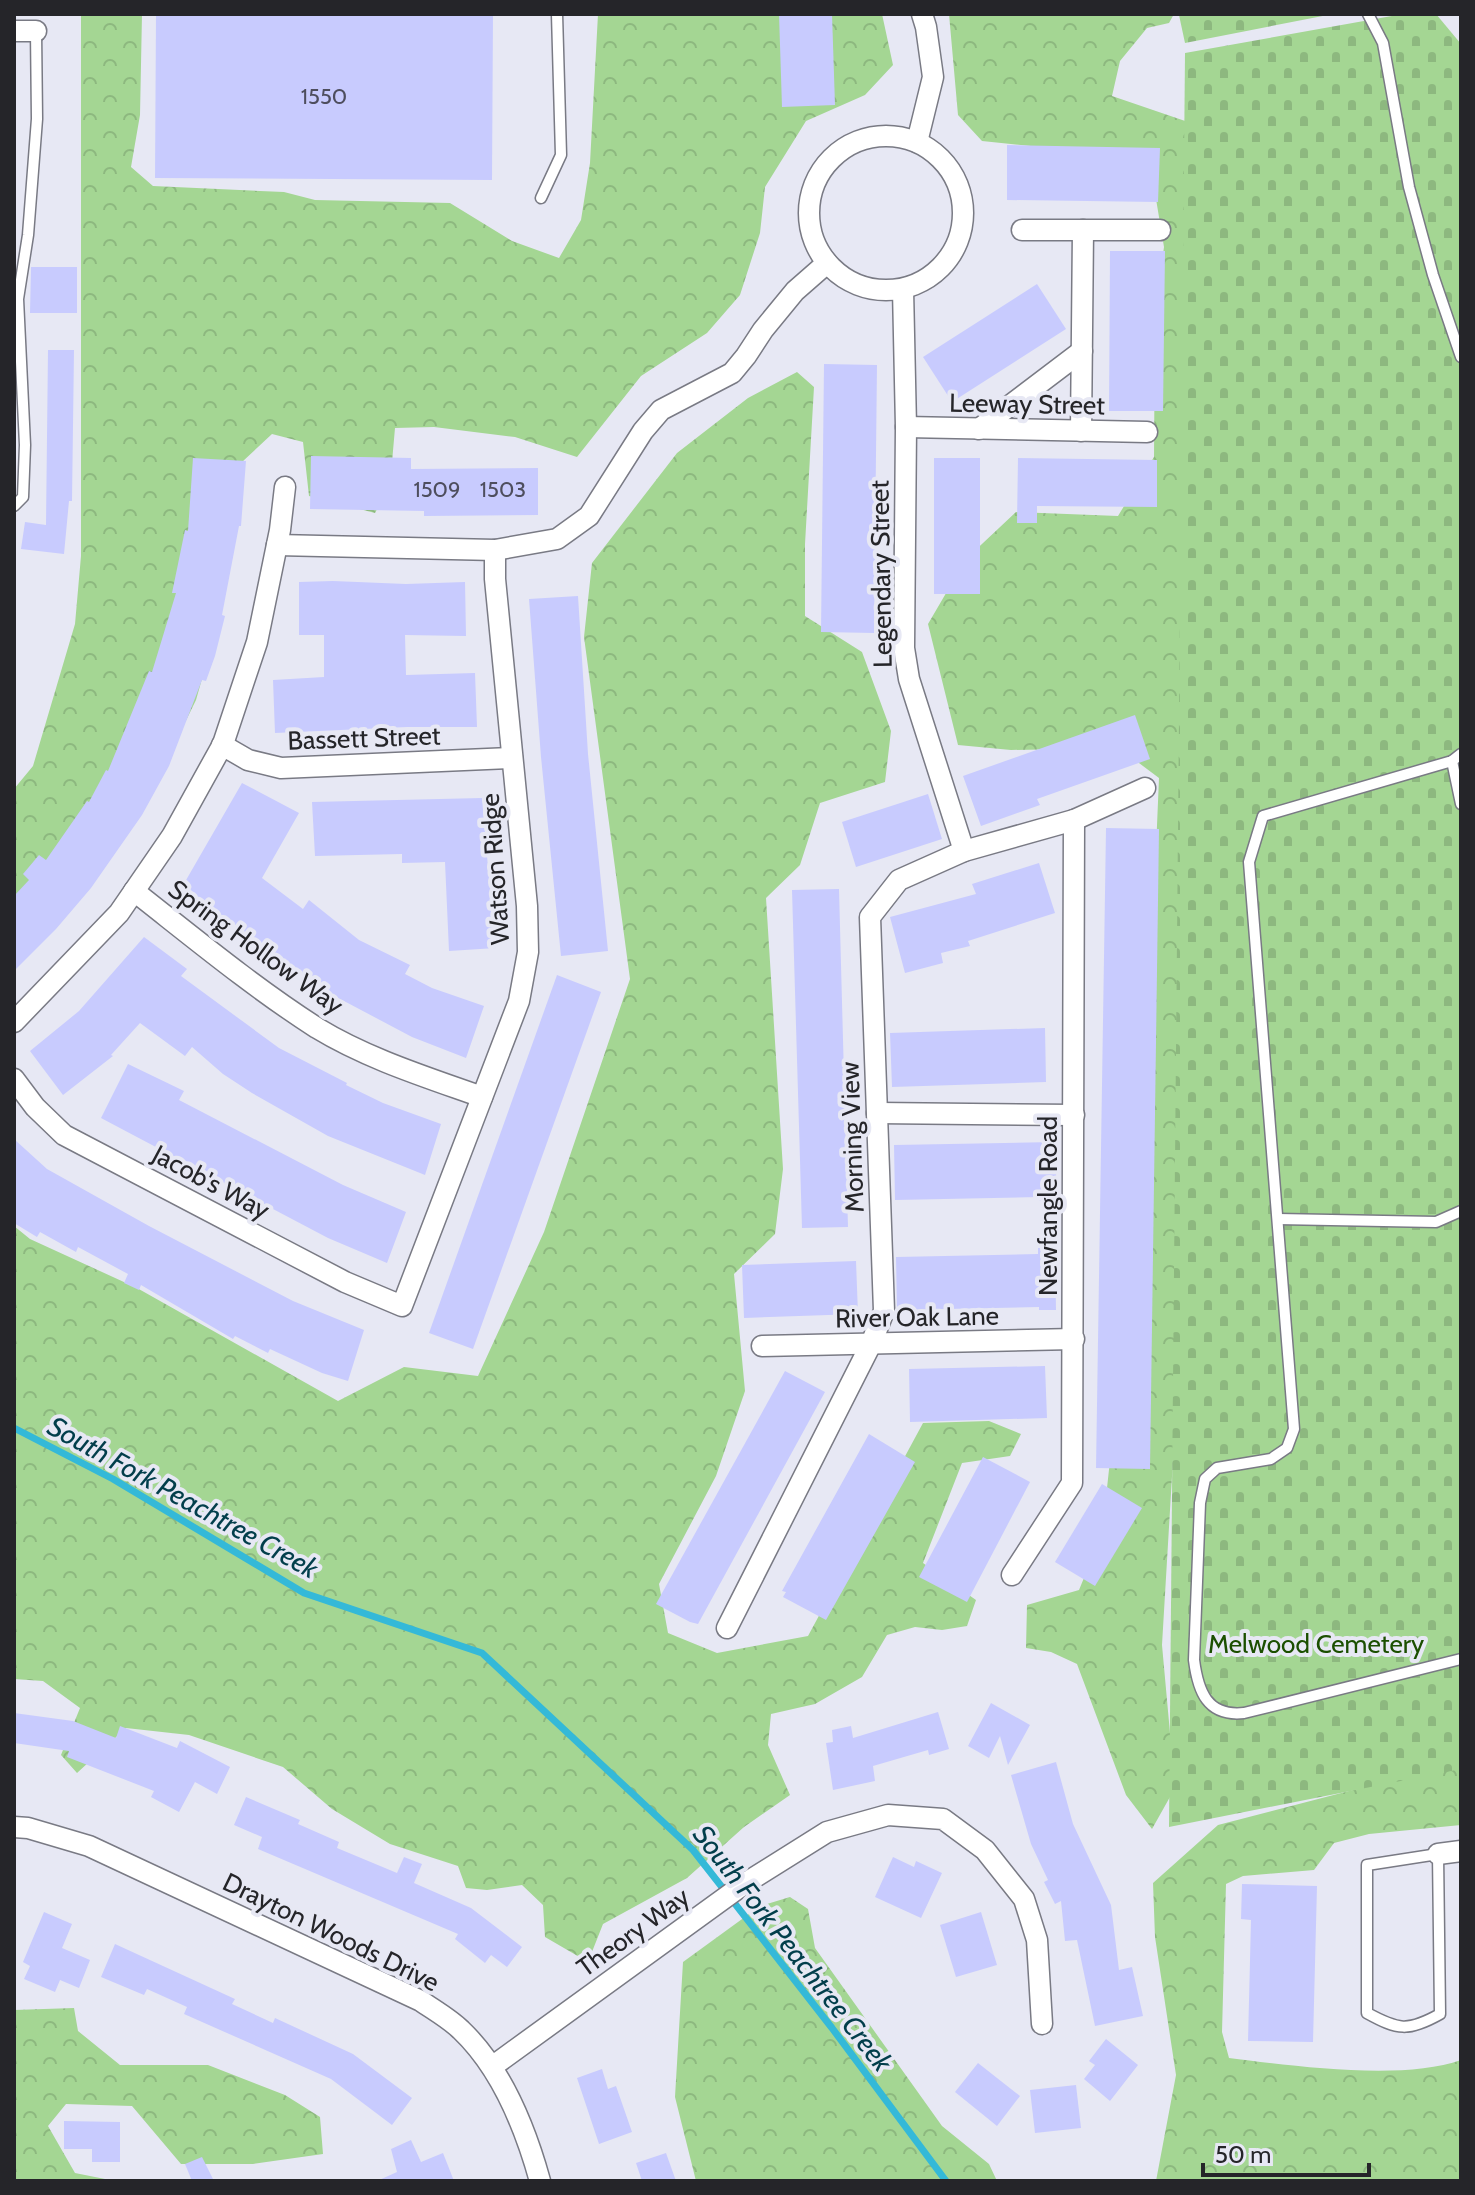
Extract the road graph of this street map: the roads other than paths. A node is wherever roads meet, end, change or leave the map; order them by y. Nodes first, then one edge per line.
1 (557, 14) edge
2 (922, 14) edge
3 (1368, 14) edge
4 (14, 31) edge
5 (36, 31) joint
6 (917, 142) junction
7 (541, 198) dead end
8 (1022, 230) dead end
9 (1083, 230) junction
10 (1160, 230) dead end
11 (827, 263) junction
12 (903, 289) junction
13 (1082, 351) junction
14 (1461, 357) edge
15 (906, 427) junction
16 (979, 429) junction
17 (1081, 431) junction
18 (1147, 432) dead end
19 (285, 487) dead end
20 (14, 506) edge
21 (277, 545) junction
22 (495, 550) junction
23 (222, 745) junction
24 (1461, 754) edge
25 (512, 758) junction
26 (1452, 761) junction
27 (1145, 788) dead end
28 (1461, 804) edge
29 (1074, 820) junction
30 (964, 851) junction
31 (134, 891) junction
32 (14, 1022) edge
33 (14, 1079) edge
34 (482, 1097) junction
35 (877, 1113) junction
36 (1074, 1115) junction
37 (1461, 1211) edge
38 (1278, 1219) junction
39 (402, 1306) joint
40 (1074, 1339) junction
41 (871, 1344) junction
42 (762, 1346) dead end
43 (1012, 1575) dead end
44 (727, 1628) dead end
45 (1461, 1659) edge
46 (14, 1827) edge
47 (1461, 1851) edge
48 (1438, 1854) junction
49 (1042, 2024) dead end
50 (493, 2066) junction
51 (540, 2181) edge

1 - 7 lane
2 - 6 street
3 - 14 lane
4 - 5 street
5 - 20 lane
6 - 11 street
6 - 12 street
8 - 9 street
9 - 10 street
9 - 13 street
11 - 12 street
11 - 22 street
12 - 15 street, Legendary Street
13 - 16 street
13 - 17 street
15 - 16 street, Leeway Street
15 - 30 street, Legendary Street
16 - 17 street, Leeway Street
17 - 18 street, Leeway Street
19 - 21 street
21 - 22 street
21 - 23 street
22 - 25 street, Watson Ridge
23 - 25 street, Bassett Street
23 - 31 street
24 - 26 lane
25 - 34 street, Watson Ridge
26 - 28 lane
26 - 38 lane
27 - 29 street, Morning View
29 - 30 street, Morning View
29 - 36 street, Newfangle Road
30 - 35 street, Morning View
31 - 32 street
31 - 34 street, Spring Hollow Way
33 - 39 street, Jacob's Way
34 - 39 street, Watson Ridge
35 - 36 street
35 - 41 street, Morning View
36 - 40 street, Newfangle Road
37 - 38 lane
38 - 45 lane
40 - 41 street, River Oak Lane
40 - 43 street, Newfangle Road
41 - 42 street, River Oak Lane
41 - 44 street, Morning View
46 - 50 street, Drayton Woods Drive
47 - 48 street
48 - 48 lane
49 - 50 street, Theory Way
50 - 51 street, Drayton Woods Drive

